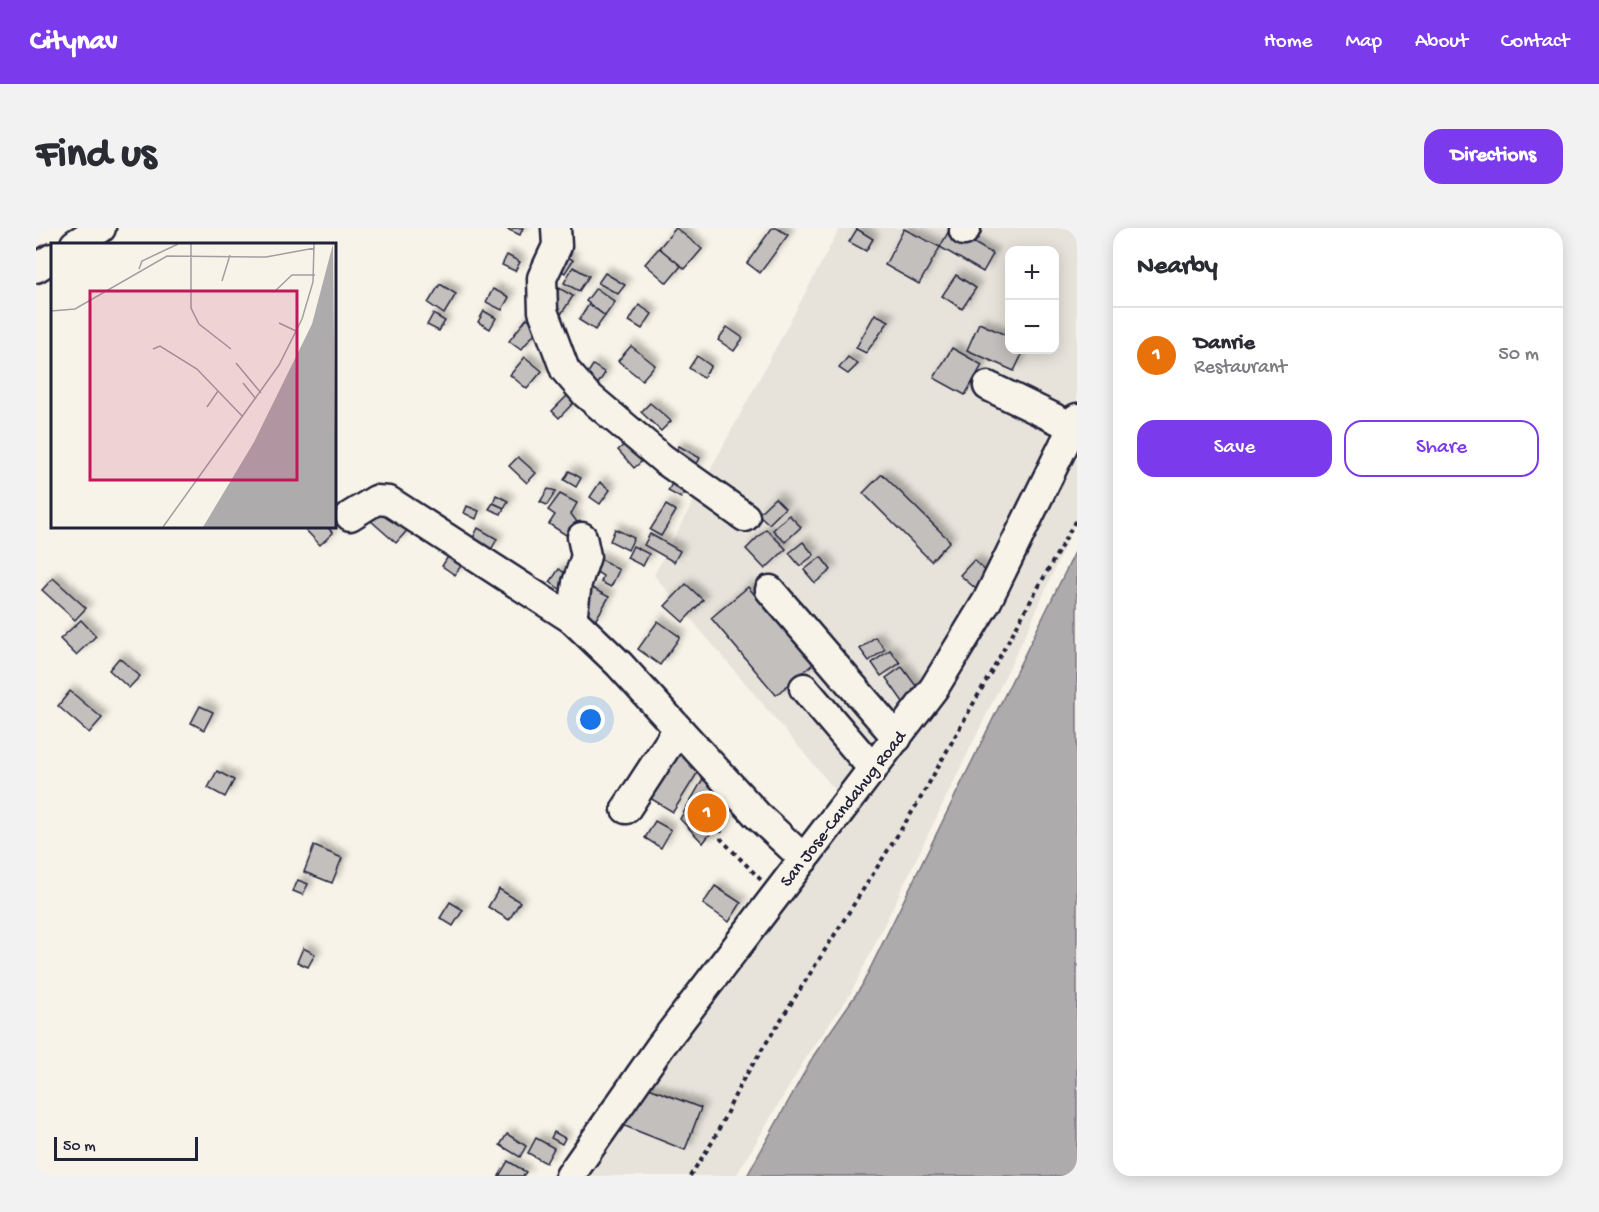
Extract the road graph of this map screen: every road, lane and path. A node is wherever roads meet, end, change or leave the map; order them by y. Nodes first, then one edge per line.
1 (101, 228) edge
2 (556, 228) edge
3 (77, 243) edge
4 (51, 259) edge
5 (36, 268) edge
6 (988, 386) dead end
7 (1075, 422) edge
8 (350, 516) dead end
9 (745, 517) dead end
10 (1077, 518) edge
11 (582, 537) dead end
12 (770, 590) dead end
13 (572, 619) junction
14 (804, 688) dead end
15 (678, 729) junction
16 (897, 738) junction
17 (873, 769) junction
18 (626, 809) dead end
19 (735, 818) dead end
20 (804, 859) junction
21 (775, 895) junction
22 (570, 1176) edge
23 (690, 1176) edge

1 - 3 street
2 - 9 street
4 - 5 street
6 - 7 street
7 - 16 street, San Jose-Candahug Road
8 - 13 street
10 - 23 path
11 - 13 street
12 - 16 street
13 - 15 street
14 - 17 street
15 - 18 street
15 - 20 street
16 - 17 street, San Jose-Candahug Road
17 - 20 street, San Jose-Candahug Road
19 - 21 path
20 - 21 street, San Jose-Candahug Road
21 - 22 street, San Jose-Candahug Road

